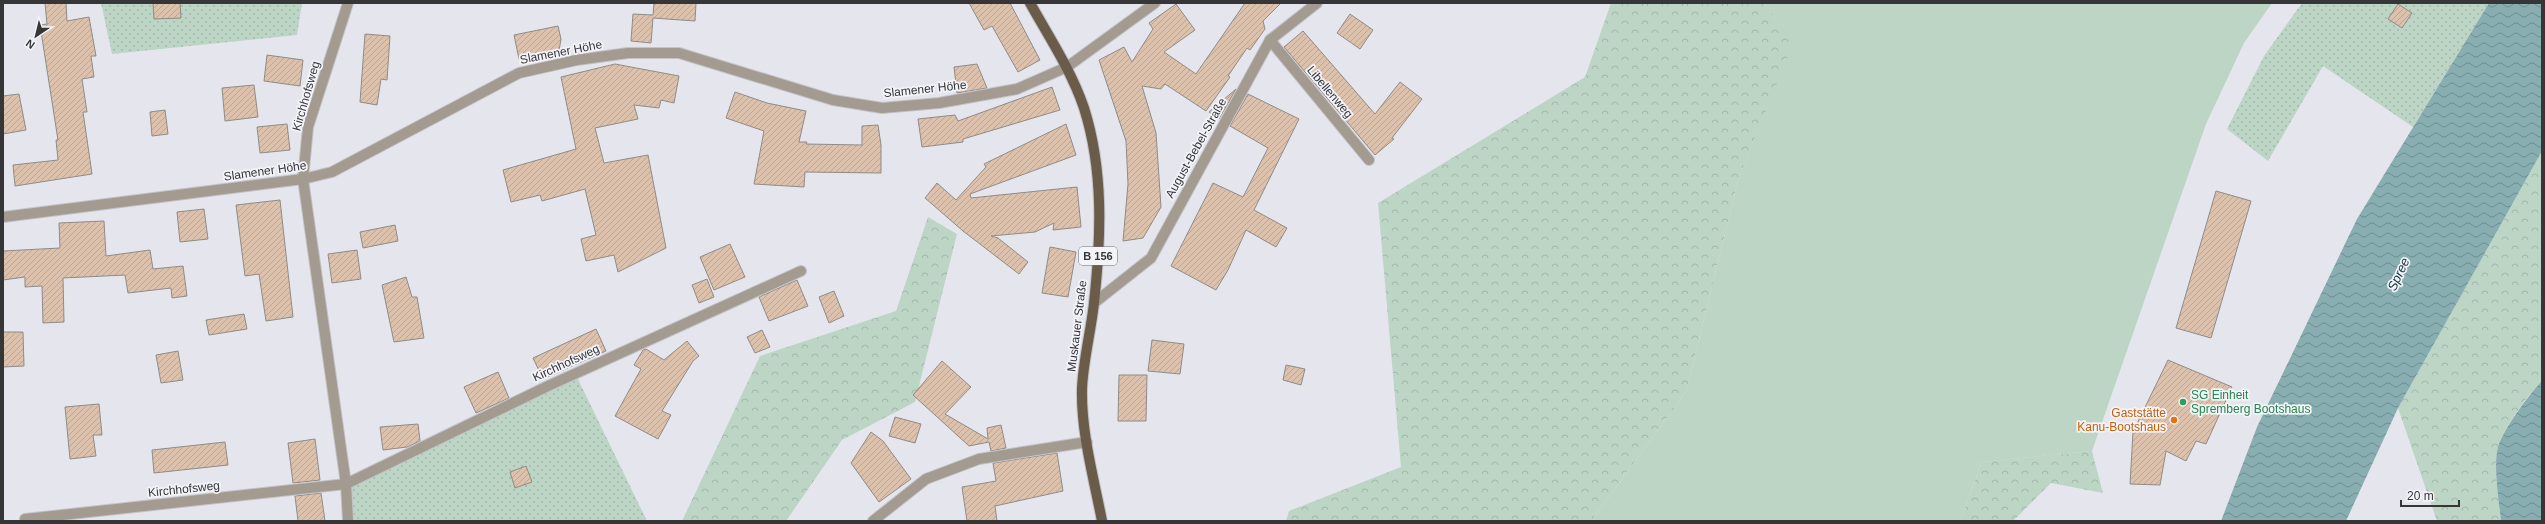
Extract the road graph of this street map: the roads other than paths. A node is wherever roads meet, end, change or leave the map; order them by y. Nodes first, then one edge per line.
1 (348, 3) edge
2 (1030, 3) edge
3 (1155, 3) edge
4 (1317, 3) edge
5 (1270, 40) junction
6 (1067, 67) junction
7 (1369, 160) dead end
8 (303, 180) junction
9 (3, 217) edge
10 (800, 271) dead end
11 (1094, 303) junction
12 (1087, 442) junction
13 (346, 484) junction
14 (25, 519) dead end
15 (348, 521) edge
16 (873, 521) edge
17 (1102, 521) edge

1 - 8 street, Kirchhofsweg
2 - 6 main road, Muskauer Straße / B 156
3 - 6 street, Slamener Höhe
4 - 5 street, August-Bebel-Straße
5 - 7 street, Libellenweg
5 - 11 street, August-Bebel-Straße
6 - 8 street, Slamener Höhe
6 - 11 main road, Muskauer Straße / B 156
8 - 9 street, Slamener Höhe
8 - 13 street, Kirchhofsweg
10 - 13 street, Kirchhofsweg
11 - 12 main road, Muskauer Straße / B 156
12 - 16 street
12 - 17 main road, Muskauer Straße / B 156
13 - 14 street, Kirchhofsweg
13 - 15 street, Kirchhofsweg

